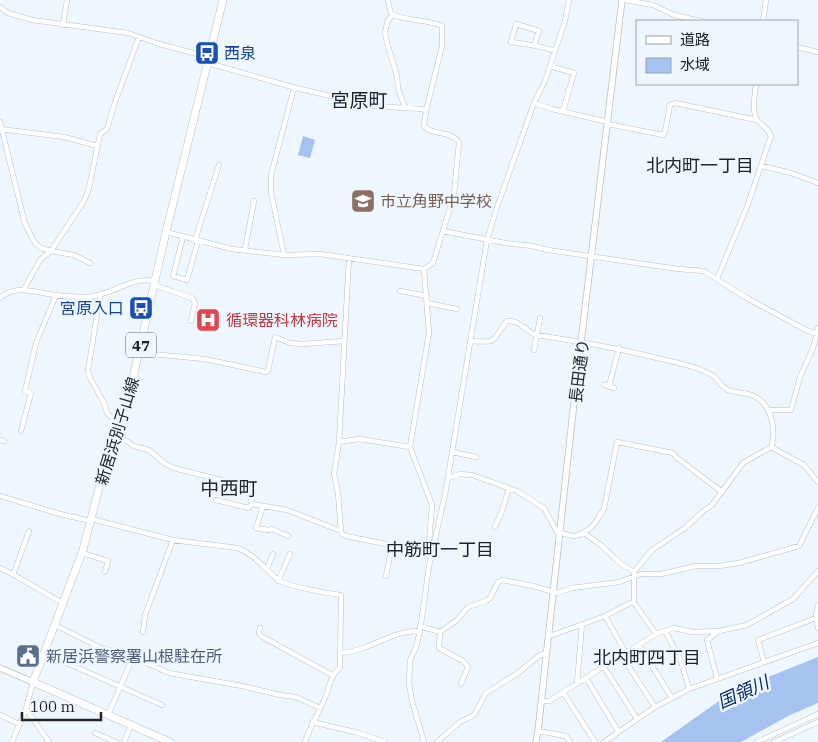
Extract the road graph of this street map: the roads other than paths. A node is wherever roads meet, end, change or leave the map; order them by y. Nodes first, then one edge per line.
1 (67, 0) edge
2 (223, 0) edge
3 (388, 0) edge
4 (569, 0) edge
5 (624, 0) edge
6 (766, 0) edge
7 (0, 7) edge
8 (393, 15) junction
9 (697, 20) edge
10 (763, 20) edge
11 (62, 25) junction
12 (139, 37) junction
13 (534, 46) junction
14 (798, 47) edge
15 (555, 51) junction
16 (818, 52) edge
17 (208, 60) junction
18 (550, 66) junction
19 (756, 85) edge
20 (294, 88) junction
21 (534, 103) junction
22 (405, 108) junction
23 (426, 111) junction
24 (563, 111) junction
25 (757, 120) junction
26 (0, 122) edge
27 (608, 123) junction
28 (1, 129) edge
29 (97, 146) junction
30 (219, 165) dead end
31 (762, 166) junction
32 (818, 184) edge
33 (254, 200) dead end
34 (444, 231) junction
35 (166, 232) junction
36 (183, 237) junction
37 (197, 240) junction
38 (487, 240) junction
39 (245, 250) junction
40 (51, 251) junction
41 (284, 254) junction
42 (592, 256) junction
43 (349, 258) junction
44 (90, 263) dead end
45 (424, 269) junction
46 (717, 279) junction
47 (155, 283) junction
48 (24, 289) junction
49 (400, 290) dead end
50 (56, 295) junction
51 (1, 296) edge
52 (100, 296) junction
53 (427, 296) junction
54 (428, 303) junction
55 (457, 309) dead end
56 (540, 318) dead end
57 (191, 321) dead end
58 (817, 332) edge
59 (536, 335) junction
60 (344, 341) junction
61 (470, 341) junction
62 (582, 342) junction
63 (619, 348) junction
64 (534, 350) dead end
65 (139, 351) junction
66 (604, 385) dead end
67 (768, 410) junction
68 (119, 422) junction
69 (21, 431) dead end
70 (116, 434) junction
71 (339, 442) junction
72 (771, 446) junction
73 (410, 448) junction
74 (452, 452) junction
75 (476, 457) dead end
76 (448, 478) junction
77 (818, 482) edge
78 (510, 488) junction
79 (722, 492) junction
80 (0, 496) edge
81 (216, 500) dead end
82 (252, 504) junction
83 (263, 506) junction
84 (818, 508) edge
85 (92, 520) junction
86 (495, 527) dead end
87 (29, 531) dead end
88 (341, 531) junction
89 (584, 533) junction
90 (560, 534) junction
91 (288, 536) dead end
92 (173, 540) junction
93 (392, 545) junction
94 (82, 553) junction
95 (273, 554) dead end
96 (290, 554) dead end
97 (429, 555) junction
98 (0, 568) edge
99 (267, 569) junction
100 (818, 571) edge
101 (105, 572) dead end
102 (634, 574) junction
103 (13, 575) junction
104 (386, 576) dead end
105 (278, 581) junction
106 (552, 593) junction
107 (63, 603) junction
108 (634, 603) junction
109 (818, 605) edge
110 (605, 616) junction
111 (816, 618) junction
112 (582, 624) junction
113 (55, 625) junction
114 (260, 628) dead end
115 (420, 628) junction
116 (818, 628) edge
117 (665, 631) junction
118 (719, 631) junction
119 (143, 632) dead end
120 (440, 632) junction
121 (656, 634) junction
122 (548, 635) junction
123 (818, 643) edge
124 (639, 645) junction
125 (341, 653) junction
126 (546, 653) junction
127 (44, 654) junction
128 (624, 654) junction
129 (133, 657) junction
130 (764, 662) junction
131 (604, 666) junction
132 (0, 668) edge
133 (332, 676) junction
134 (586, 678) junction
135 (717, 678) junction
136 (34, 682) junction
137 (461, 684) dead end
138 (577, 684) junction
139 (120, 686) junction
140 (690, 689) junction
141 (564, 692) junction
142 (672, 698) junction
143 (541, 702) junction
144 (162, 705) dead end
145 (655, 707) junction
146 (26, 708) junction
147 (320, 708) junction
148 (818, 714) edge
149 (0, 715) edge
150 (108, 715) junction
151 (637, 719) junction
152 (314, 721) junction
153 (818, 722) edge
154 (18, 724) junction
155 (131, 725) junction
156 (538, 731) junction
157 (618, 731) junction
158 (95, 733) dead end
159 (12, 742) edge
160 (49, 742) edge
161 (116, 742) edge
162 (124, 742) edge
163 (170, 742) edge
164 (305, 742) edge
165 (385, 742) edge
166 (424, 742) edge
167 (437, 742) edge
168 (536, 742) edge
169 (570, 742) edge
170 (595, 742) edge
171 (604, 742) edge
172 (757, 742) edge
173 (774, 742) edge

1 - 11 street
2 - 17 main road, 新居浜別子山線 / 47
3 - 8 street
4 - 15 street
5 - 9 street
5 - 27 street, 長田通り
6 - 10 street
7 - 11 street
8 - 22 street
8 - 23 street
11 - 12 street
12 - 17 street
12 - 29 street
13 - 13 street
13 - 15 street
14 - 16 street
15 - 18 street
17 - 20 street
17 - 35 main road, 新居浜別子山線 / 47
18 - 21 street
18 - 24 street
19 - 25 street
20 - 22 street
20 - 41 street
21 - 24 street
21 - 38 street
22 - 23 street
23 - 34 street
24 - 27 street
25 - 27 street
25 - 31 street
26 - 28 street
27 - 42 street, 長田通り
28 - 29 street
28 - 40 street
29 - 40 street
30 - 37 street
31 - 32 street
31 - 46 street
33 - 39 street
34 - 38 street
34 - 45 street
35 - 36 street
35 - 47 main road, 新居浜別子山線 / 47
36 - 37 street
36 - 37 street
37 - 39 street
38 - 42 street
38 - 61 street
39 - 41 street
40 - 44 street
40 - 48 street
41 - 43 street
42 - 46 street
42 - 62 street, 長田通り
43 - 45 street
43 - 60 street
45 - 53 street
46 - 58 street
47 - 52 street
47 - 57 street
47 - 65 main road, 新居浜別子山線 / 47
48 - 50 street
48 - 51 street
49 - 53 street
50 - 52 street
50 - 69 street
52 - 68 street
53 - 54 street
54 - 55 street
54 - 73 street
56 - 59 street
58 - 67 street
59 - 61 street
59 - 62 street
59 - 64 street
60 - 65 street
60 - 71 street
61 - 74 street
62 - 63 street
62 - 90 street, 長田通り
63 - 66 street
63 - 67 street
65 - 68 main road, 新居浜別子山線 / 47
67 - 72 street
68 - 70 main road, 新居浜別子山線 / 47
70 - 82 street
70 - 85 main road, 新居浜別子山線 / 47
71 - 73 street
71 - 88 street
72 - 77 street
72 - 79 street
73 - 97 street
74 - 75 street
74 - 76 street
76 - 78 street
76 - 97 street
78 - 86 street
78 - 90 street
79 - 89 street
79 - 102 street
80 - 85 street
81 - 82 street
82 - 83 street
83 - 88 street
83 - 91 street
84 - 102 street
85 - 92 street
85 - 94 main road, 新居浜別子山線 / 47
87 - 103 street
88 - 93 street
89 - 90 street
89 - 102 street
90 - 106 street, 長田通り
92 - 99 street
92 - 119 street
93 - 97 street
93 - 104 street
94 - 101 street
94 - 107 main road, 新居浜別子山線 / 47
95 - 99 street
96 - 105 street
97 - 115 street
98 - 103 street
99 - 105 street
100 - 118 street
102 - 106 street
102 - 108 street
103 - 107 street
105 - 125 street
106 - 120 street
106 - 122 street, 長田通り
107 - 113 main road, 新居浜別子山線 / 47
108 - 110 street
108 - 121 street
109 - 111 street
110 - 112 street
110 - 128 street
111 - 116 street
111 - 130 street
112 - 122 street
112 - 138 street
113 - 127 main road, 新居浜別子山線 / 47
113 - 129 street
114 - 133 street
115 - 120 street
115 - 125 street
115 - 166 street
117 - 118 street
117 - 121 street
117 - 140 street
118 - 135 street
120 - 137 street
121 - 124 street
122 - 126 street, 長田通り
123 - 130 street
124 - 128 street
124 - 142 street
125 - 133 street
126 - 143 street, 長田通り
126 - 167 street
127 - 136 main road, 新居浜別子山線 / 47
127 - 139 street
128 - 131 street
128 - 145 street
129 - 139 street
129 - 147 street
130 - 135 street
131 - 134 street
131 - 151 street
132 - 136 street
133 - 147 street
134 - 138 street
134 - 157 street
135 - 140 street
136 - 146 street
136 - 150 main road
138 - 141 street
139 - 144 street
139 - 150 street
140 - 142 street
141 - 143 street
141 - 170 street
142 - 145 street
143 - 156 street, 長田通り
145 - 151 street
146 - 154 street
146 - 160 street
147 - 152 street
148 - 172 street
149 - 154 street
150 - 155 main road
151 - 157 street
152 - 164 street
152 - 165 street
153 - 173 street
154 - 159 street
155 - 162 street
155 - 163 main road
156 - 168 street, 長田通り
156 - 169 street
157 - 171 street
158 - 161 street

